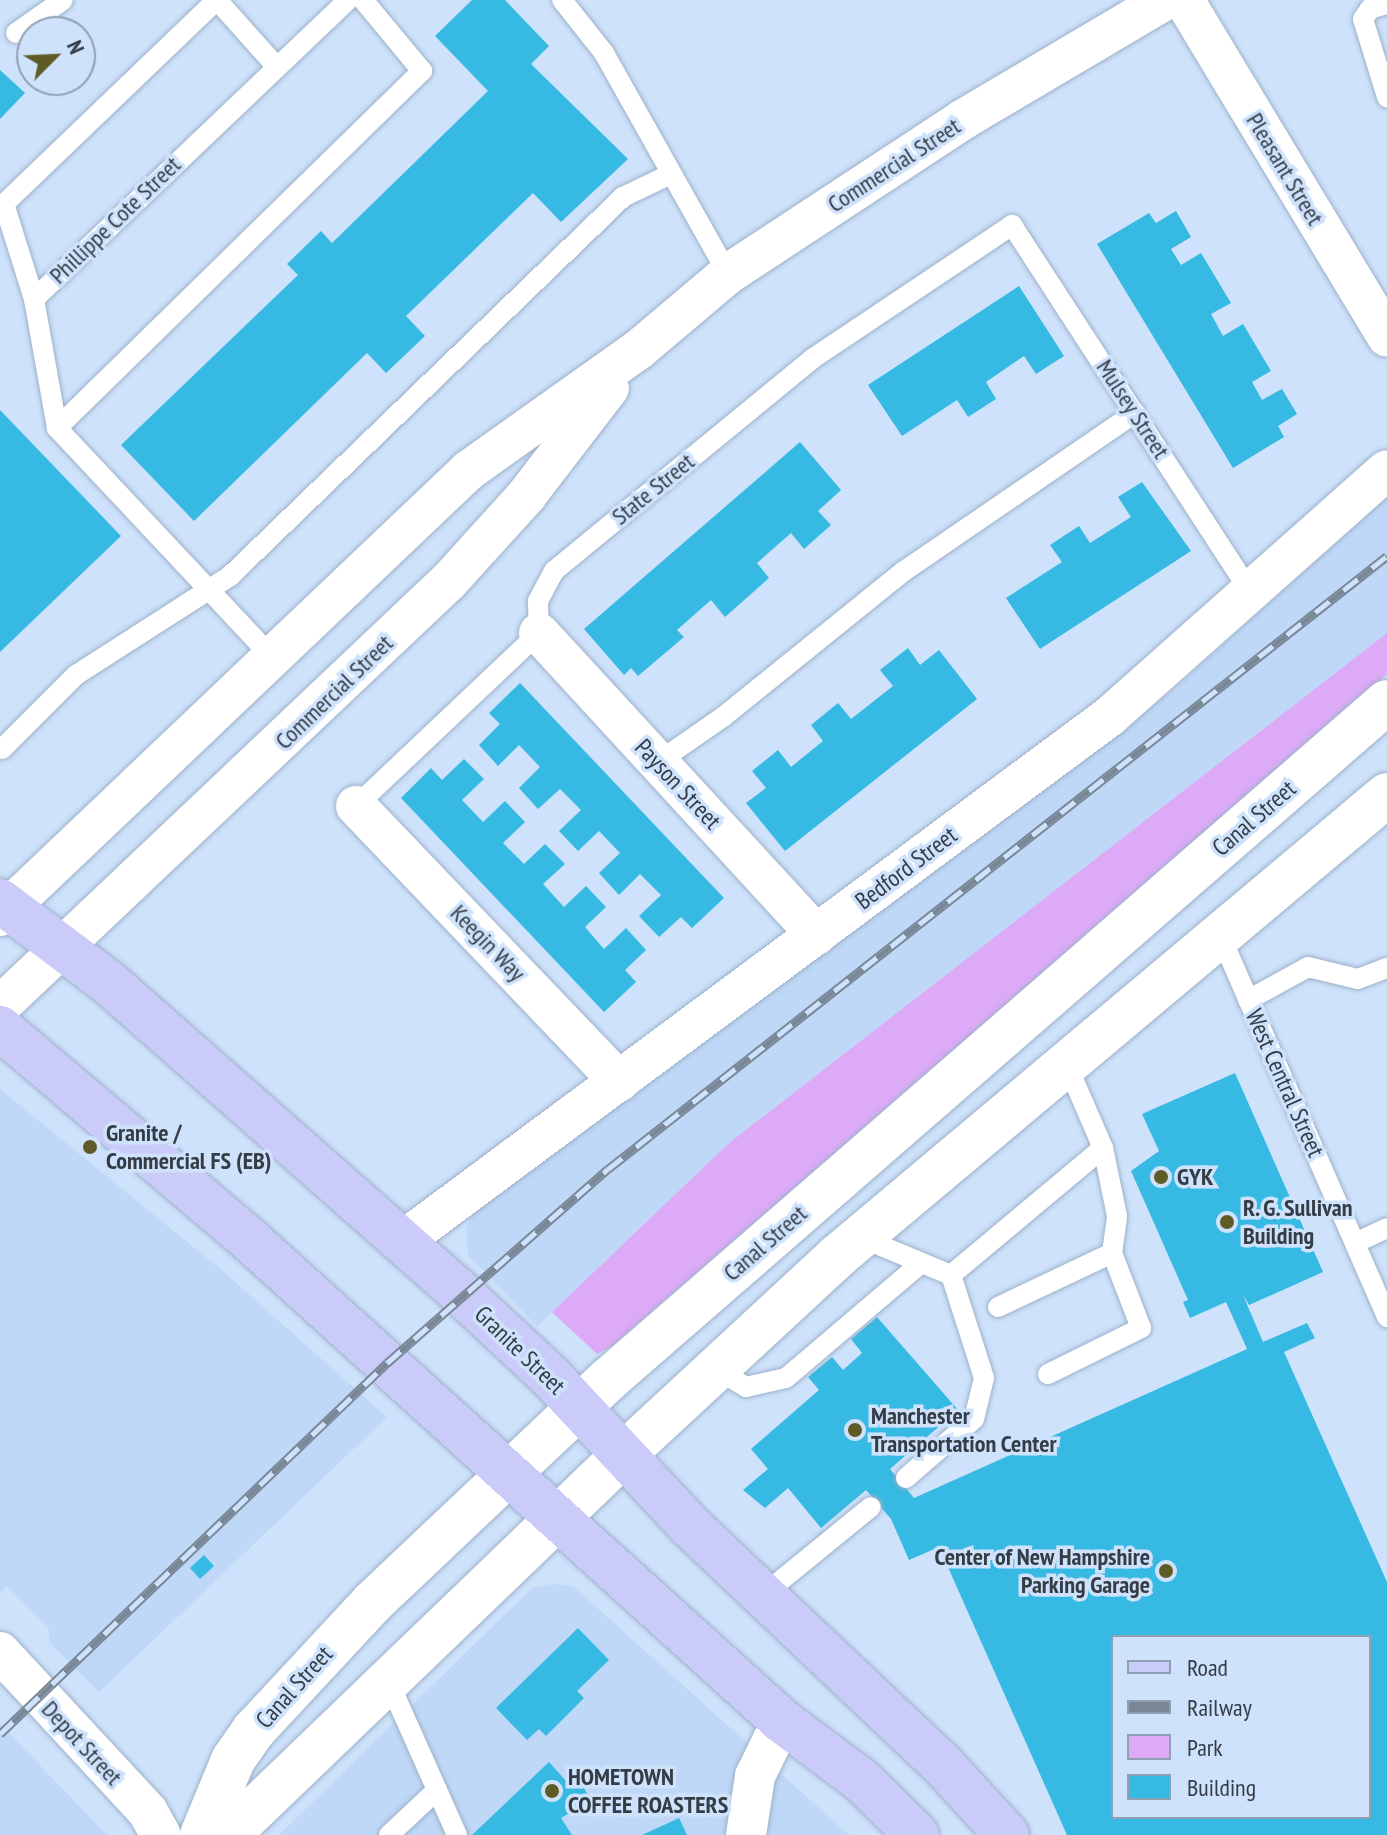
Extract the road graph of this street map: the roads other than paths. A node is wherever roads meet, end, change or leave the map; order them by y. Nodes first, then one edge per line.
1 (63, 0) edge
2 (217, 0) edge
3 (348, 0) edge
4 (363, 0) edge
5 (562, 0) edge
6 (1165, 0) edge
7 (1184, 0) edge
8 (1387, 4) edge
9 (40, 16) edge
10 (276, 66) junction
11 (1387, 97) edge
12 (671, 174) junction
13 (1012, 225) joint
14 (728, 274) junction
15 (34, 299) junction
16 (1387, 337) edge
17 (638, 350) junction
18 (1135, 413) junction
19 (57, 428) junction
20 (1387, 470) edge
21 (210, 588) junction
22 (1252, 595) junction
23 (539, 633) junction
24 (273, 658) junction
25 (1387, 702) edge
26 (2, 749) edge
27 (658, 762) junction
28 (1387, 795) edge
29 (356, 806) joint
30 (3, 908) edge
31 (817, 935) junction
32 (1221, 937) junction
33 (63, 947) junction
34 (1387, 968) edge
35 (1248, 1000) junction
36 (0, 1006) edge
37 (0, 1028) edge
38 (1067, 1065) junction
39 (619, 1081) junction
40 (1103, 1148) junction
41 (1387, 1228) edge
42 (860, 1237) junction
43 (404, 1240) junction
44 (1355, 1243) junction
45 (1112, 1253) junction
46 (921, 1263) junction
47 (951, 1275) junction
48 (998, 1307) dead end
49 (1387, 1317) edge
50 (716, 1369) junction
51 (1048, 1374) dead end
52 (578, 1406) junction
53 (623, 1455) junction
54 (510, 1473) junction
55 (906, 1478) dead end
56 (871, 1507) dead end
57 (558, 1517) junction
58 (763, 1595) junction
59 (0, 1652) edge
60 (388, 1680) junction
61 (782, 1721) junction
62 (437, 1790) junction
63 (161, 1835) edge
64 (202, 1835) edge
65 (228, 1835) edge
66 (389, 1835) edge
67 (457, 1835) edge
68 (746, 1835) edge
69 (917, 1835) edge
70 (1007, 1835) edge

1 - 9 lane
2 - 10 lane
2 - 15 lane
3 - 10 lane, Phillippe Cote Street
4 - 19 lane
5 - 12 lane
6 - 14 street, Commercial Street
7 - 16 street, Pleasant Street
8 - 11 lane
10 - 15 lane, Phillippe Cote Street
12 - 14 lane
12 - 21 lane
13 - 18 lane, Mulsey Street
13 - 23 lane, State Street
14 - 17 street, Commercial Street
15 - 19 lane, Phillippe Cote Street
17 - 24 street, Commercial Street
17 - 33 street, Commercial Street
18 - 22 lane, Mulsey Street
18 - 27 lane
19 - 21 lane
20 - 22 street, Bedford Street
21 - 24 lane
21 - 26 lane
22 - 31 street, Bedford Street
23 - 27 street, Payson Street
23 - 29 lane
24 - 30 street, Commercial Street
25 - 52 street, Canal Street
27 - 31 street, Payson Street
28 - 32 street
29 - 39 street, Keegin Way
30 - 33 main road, Granite Street
31 - 39 street, Bedford Street
32 - 35 lane, West Central Street
32 - 38 street
33 - 36 street, Commercial Street
33 - 43 main road, Granite Street
34 - 35 lane
35 - 44 lane, West Central Street
37 - 54 main road
38 - 40 lane
38 - 42 street
39 - 43 street, Bedford Street
40 - 45 lane
40 - 47 lane
41 - 44 lane
42 - 46 lane
42 - 50 street
43 - 52 main road, Granite Street
44 - 49 lane, West Central Street
45 - 48 lane
45 - 51 lane
46 - 47 lane
46 - 50 lane
47 - 55 lane
50 - 53 street
52 - 53 main road, Granite Street
52 - 54 street, Canal Street
53 - 57 street
53 - 58 main road, Granite Street
54 - 57 main road
54 - 64 street, Canal Street
56 - 58 lane
57 - 60 street
57 - 61 main road
58 - 70 main road, Granite Street
59 - 63 street, Depot Street
60 - 62 lane
60 - 65 street
61 - 68 street
61 - 69 main road
62 - 66 lane
62 - 67 lane

